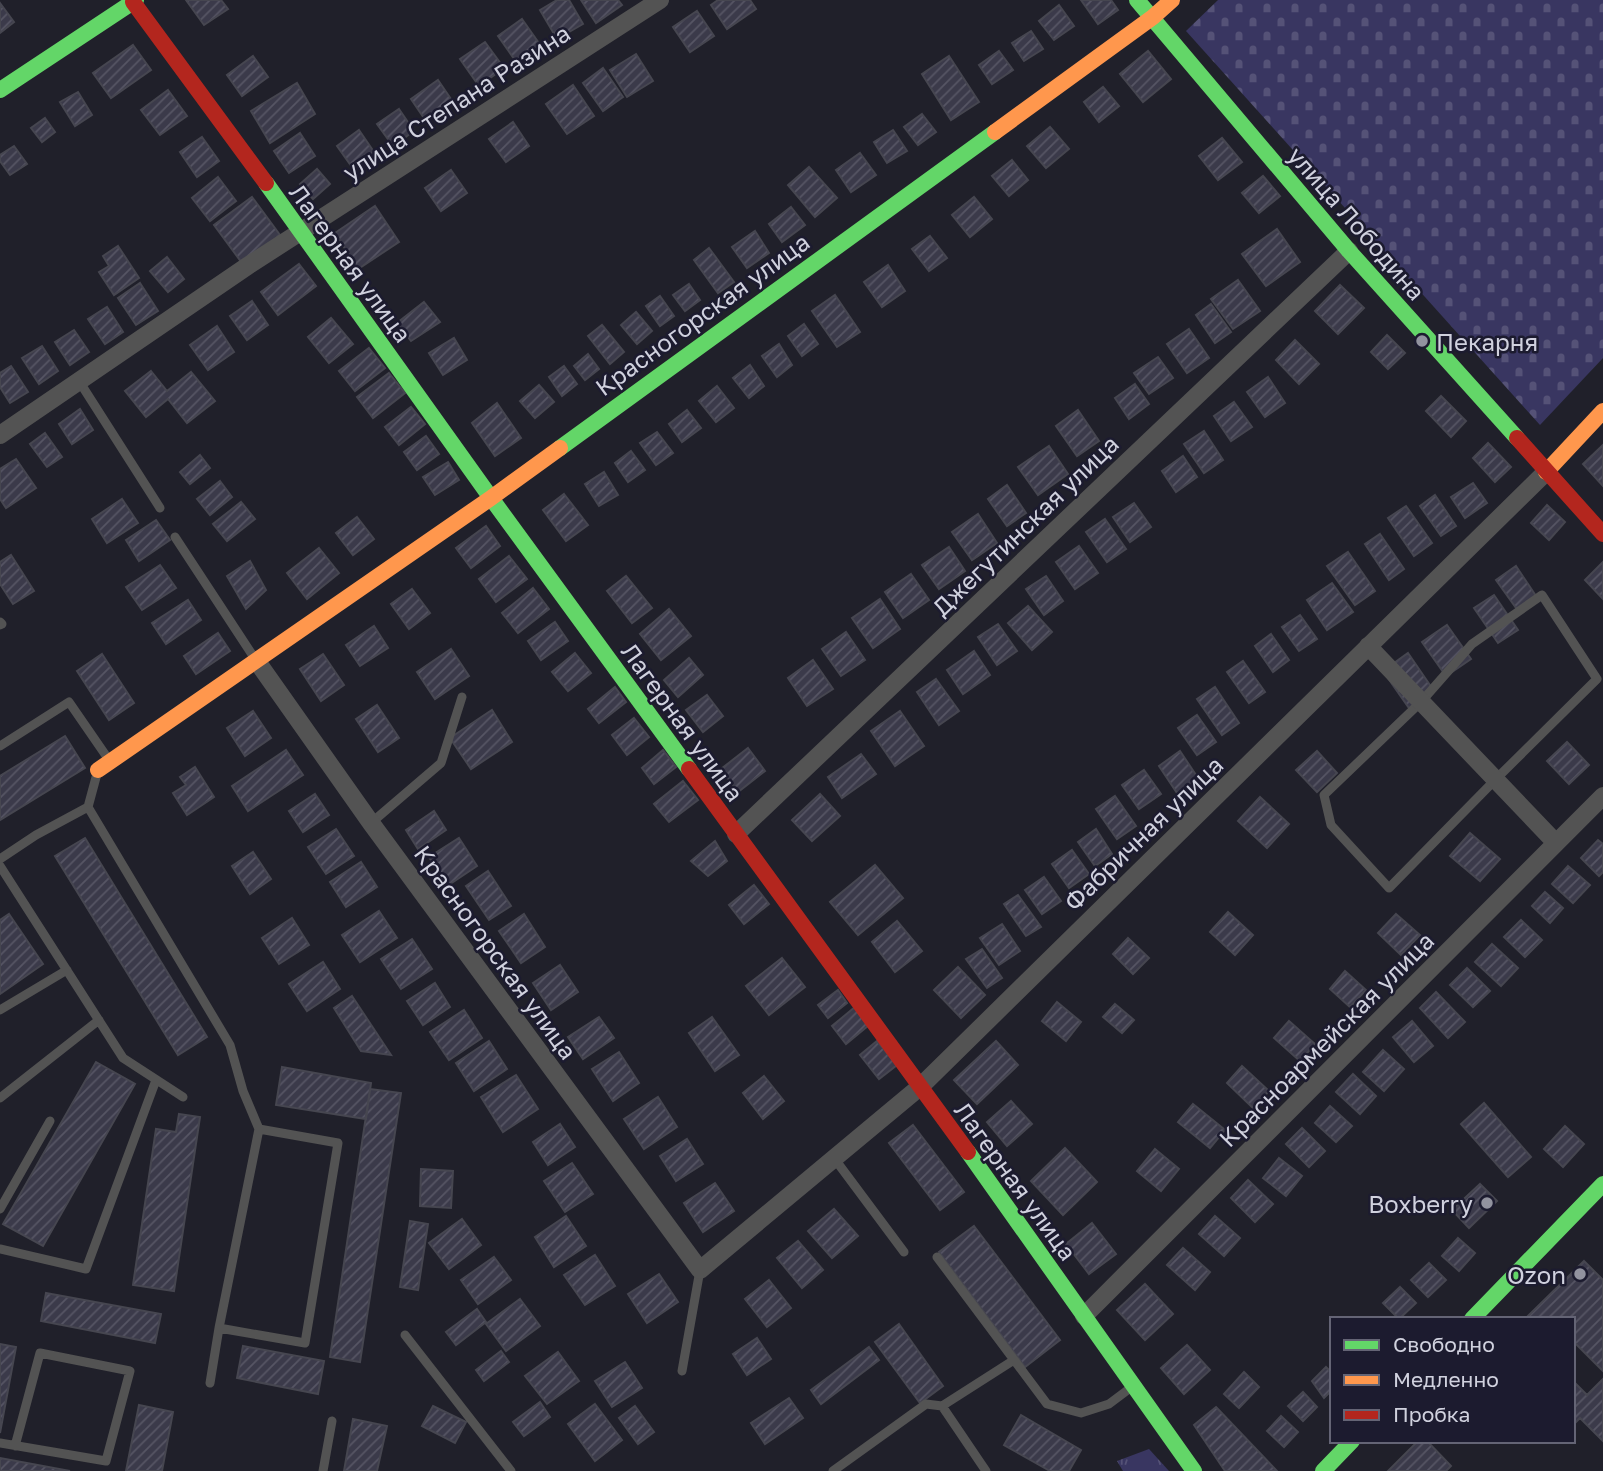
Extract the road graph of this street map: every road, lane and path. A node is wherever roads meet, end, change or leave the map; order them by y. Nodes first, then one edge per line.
1 (660, 0) edge
2 (1137, 0) edge
3 (1172, 0) edge
4 (134, 1) edge
5 (1153, 17) junction
6 (0, 90) edge
7 (301, 231) junction
8 (1349, 251) junction
9 (79, 381) junction
10 (1603, 411) edge
11 (0, 435) edge
12 (1546, 472) junction
13 (491, 498) junction
14 (160, 508) dead end
15 (1603, 534) edge
16 (175, 537) dead end
17 (1368, 646) junction
18 (256, 660) junction
19 (461, 696) dead end
20 (1421, 702) junction
21 (0, 746) edge
22 (104, 766) junction
23 (1496, 779) junction
24 (1603, 796) edge
25 (88, 807) junction
26 (370, 823) junction
27 (736, 834) junction
28 (1556, 843) junction
29 (0, 859) edge
30 (0, 866) edge
31 (66, 970) junction
32 (0, 1010) edge
33 (99, 1020) junction
34 (156, 1080) junction
35 (920, 1086) junction
36 (183, 1097) dead end
37 (0, 1098) edge
38 (50, 1121) dead end
39 (259, 1129) junction
40 (834, 1158) junction
41 (1603, 1184) edge
42 (0, 1209) edge
43 (0, 1249) edge
44 (904, 1252) dead end
45 (937, 1257) dead end
46 (700, 1270) junction
47 (1084, 1315) junction
48 (1474, 1317) edge
49 (219, 1328) junction
50 (405, 1335) dead end
51 (1014, 1360) junction
52 (682, 1371) dead end
53 (210, 1384) dead end
54 (1133, 1386) junction
55 (942, 1406) junction
56 (332, 1421) dead end
57 (0, 1443) edge
58 (1350, 1443) edge
59 (15, 1446) junction
60 (323, 1471) edge
61 (511, 1471) edge
62 (833, 1471) edge
63 (986, 1471) edge
64 (1194, 1471) edge
65 (1323, 1471) edge

1 - 7 street, улица Степана Разина
2 - 5 street, улица Лободина
3 - 5 street, Красногорская улица
4 - 6 street
4 - 7 street, Лагерная улица
5 - 8 street, улица Лободина
5 - 13 street, Красногорская улица
7 - 9 street, улица Степана Разина
7 - 13 street, Лагерная улица
8 - 12 street, улица Лободина
8 - 27 street, Джегутинская улица
9 - 11 street, улица Степана Разина
9 - 14 lane
10 - 12 street, Фабричная улица
12 - 15 street, улица Лободина
12 - 17 street, Фабричная улица
13 - 18 street, Красногорская улица
13 - 27 street, Лагерная улица
16 - 18 lane
17 - 20 street
17 - 35 street, Фабричная улица
18 - 22 street, Красногорская улица
18 - 26 street, Красногорская улица
19 - 26 lane
20 - 23 street
20 - 23 lane
20 - 23 lane
21 - 22 lane
22 - 25 lane
23 - 28 street
24 - 28 street, Красноармейская улица
25 - 29 lane
25 - 39 lane
26 - 46 street, Красногорская улица
27 - 35 street, Лагерная улица
28 - 47 street, Красноармейская улица
30 - 31 lane
31 - 32 lane
31 - 33 lane
33 - 34 lane
33 - 37 lane
34 - 36 lane
34 - 43 lane
35 - 40 street, Фабричная улица
35 - 47 street, Лагерная улица
38 - 42 lane
39 - 49 lane
39 - 49 lane
40 - 44 lane
40 - 46 street, Фабричная улица
41 - 48 street
45 - 51 lane
46 - 52 lane
47 - 54 street, Лагерная улица
49 - 53 lane
50 - 61 lane
51 - 54 lane
51 - 55 lane
54 - 64 street, Лагерная улица
55 - 62 lane
55 - 63 lane
56 - 60 lane
57 - 59 lane
58 - 65 street
59 - 59 lane

